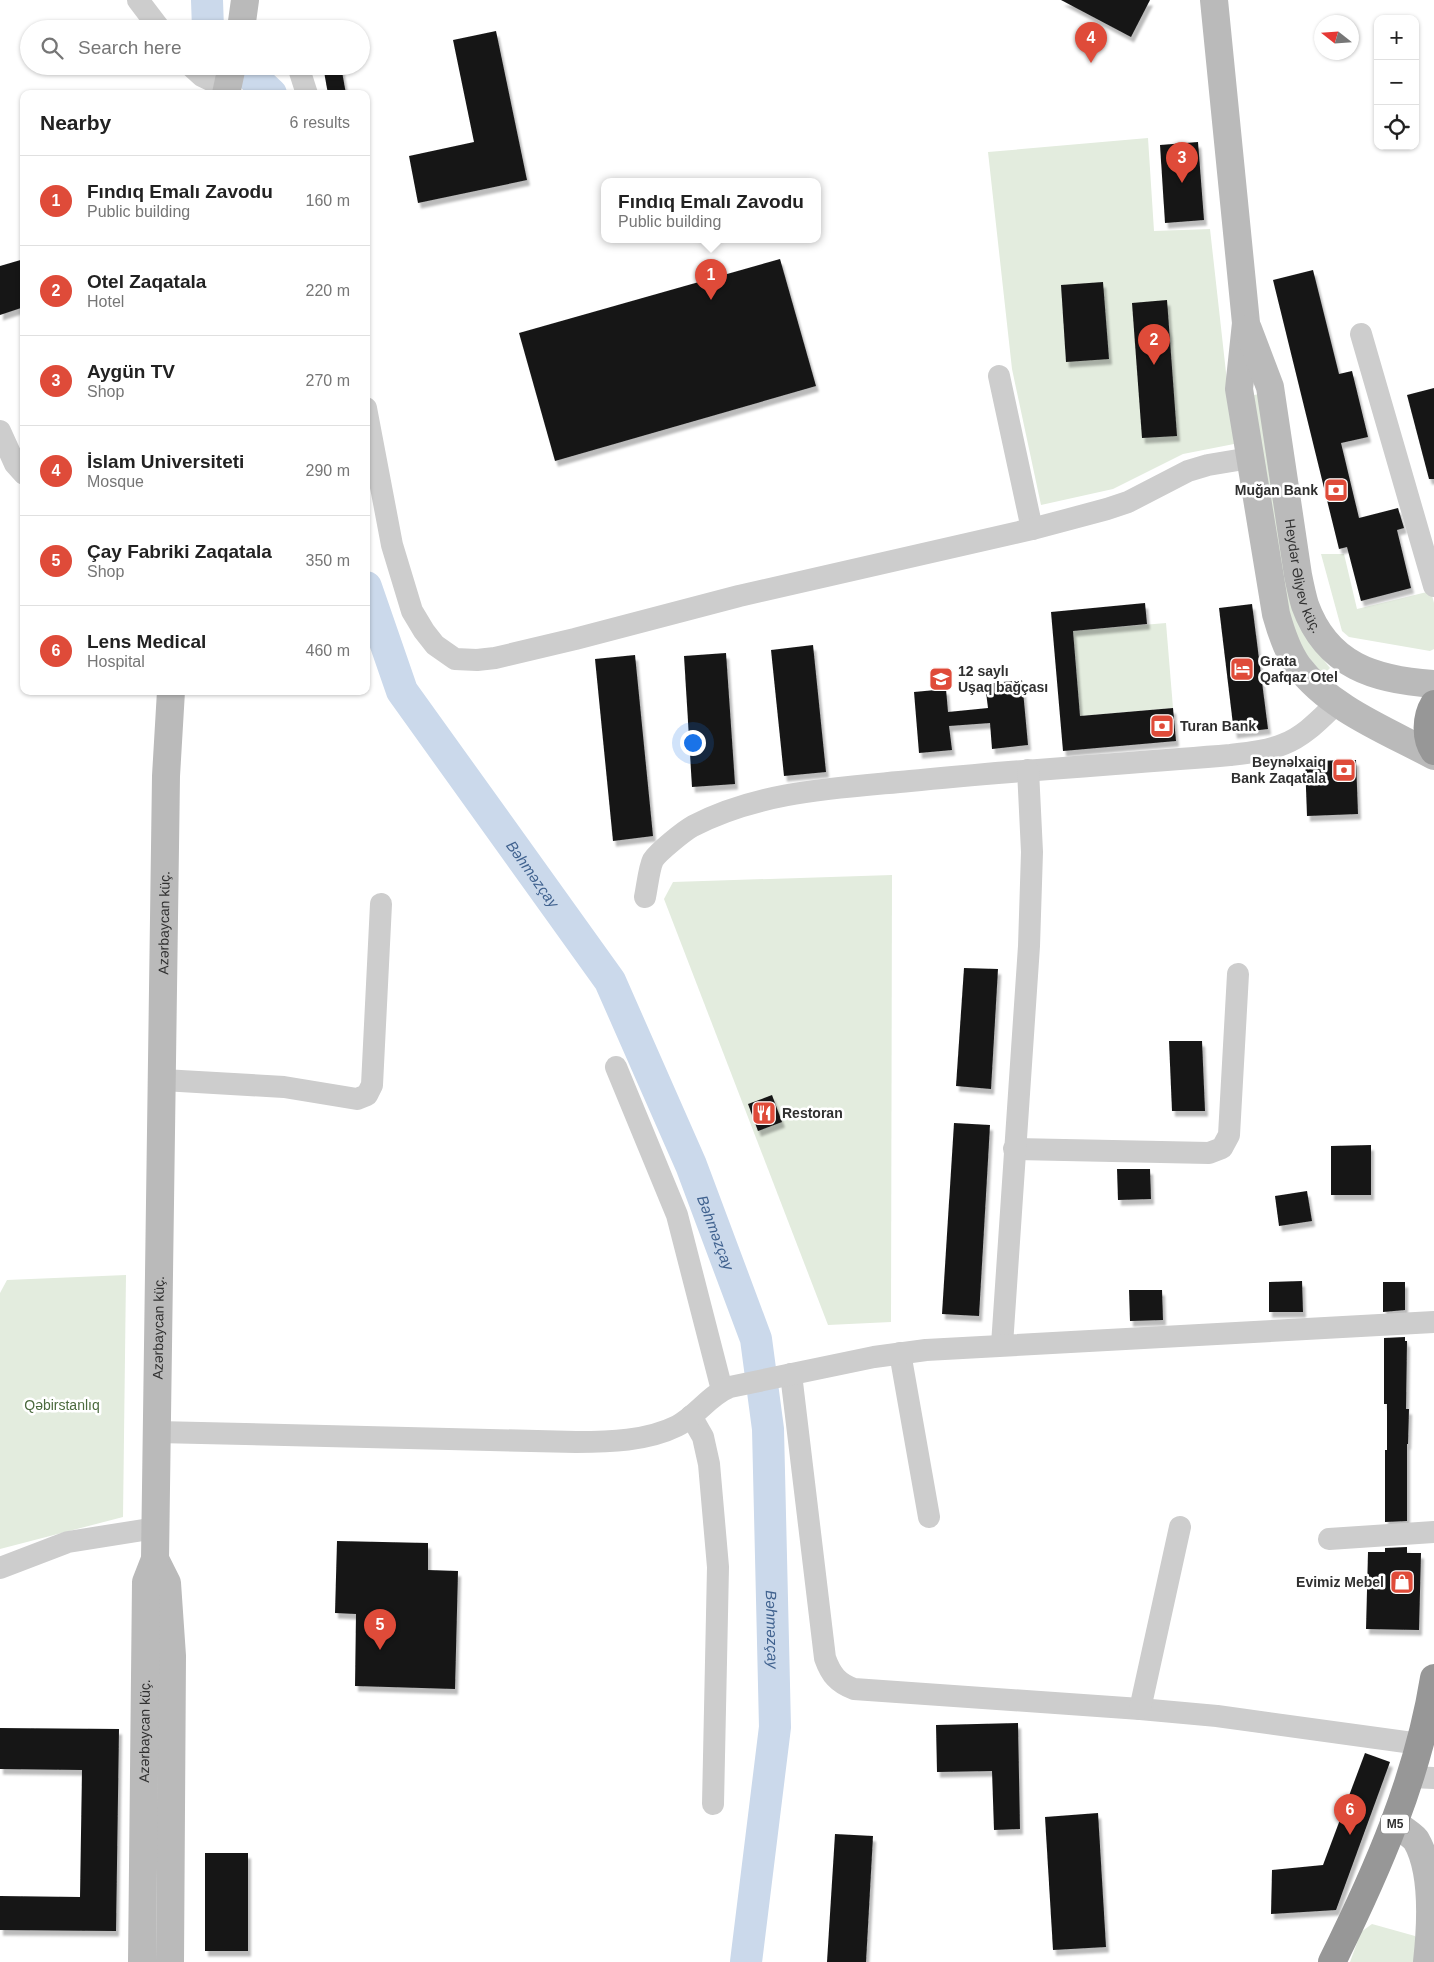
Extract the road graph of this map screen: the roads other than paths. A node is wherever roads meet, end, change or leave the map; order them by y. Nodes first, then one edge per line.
1 (138, 0) edge
2 (246, 0) edge
3 (1214, 0) edge
4 (153, 20) edge
5 (243, 20) edge
6 (201, 75) edge
7 (301, 75) edge
8 (228, 83) edge
9 (306, 90) edge
10 (1246, 323) junction
11 (1361, 334) dead end
12 (999, 376) dead end
13 (370, 429) edge
14 (0, 431) edge
15 (1250, 458) junction
16 (20, 470) edge
17 (1032, 529) junction
18 (1434, 586) edge
19 (1434, 684) edge
20 (171, 695) edge
21 (1337, 703) junction
22 (1434, 704) edge
23 (1434, 751) edge
24 (1434, 756) edge
25 (1028, 770) junction
26 (645, 897) dead end
27 (381, 904) dead end
28 (1238, 974) dead end
29 (616, 1067) dead end
30 (163, 1080) junction
31 (1014, 1149) junction
32 (1434, 1322) edge
33 (1002, 1345) junction
34 (900, 1353) junction
35 (786, 1376) junction
36 (726, 1389) junction
37 (691, 1416) junction
38 (158, 1432) junction
39 (929, 1517) dead end
40 (1180, 1527) dead end
41 (156, 1528) junction
42 (1434, 1532) edge
43 (1329, 1539) dead end
44 (155, 1559) junction
45 (0, 1568) edge
46 (1434, 1678) edge
47 (1140, 1709) junction
48 (1420, 1744) junction
49 (143, 1775) junction
50 (172, 1775) junction
51 (1423, 1777) edge
52 (713, 1804) dead end
53 (1395, 1824) junction
54 (142, 1962) edge
55 (170, 1962) edge
56 (1332, 1962) edge
57 (1428, 1962) edge

1 - 4 street
2 - 5 main road
3 - 10 main road
6 - 8 street
7 - 9 street
10 - 15 main road
10 - 19 main road, Heydər Əliyev küç.
11 - 18 street
12 - 17 street
13 - 17 street
14 - 16 street
15 - 17 street
15 - 21 main road
20 - 30 main road, Azərbaycan küç.
21 - 24 main road
21 - 25 street
22 - 23 highway
25 - 26 street
25 - 31 street
27 - 30 street
28 - 31 street
29 - 36 street
30 - 38 main road, Azərbaycan küç.
31 - 33 street
32 - 33 street
33 - 34 street
34 - 35 street
34 - 39 street
35 - 36 street
35 - 47 street
36 - 37 street
37 - 38 street
37 - 52 street
38 - 41 main road, Azərbaycan küç.
40 - 47 street
41 - 44 main road, Azərbaycan küç.
41 - 45 street
42 - 43 street
44 - 49 main road, Azərbaycan küç.
44 - 50 main road
46 - 48 highway, M5
47 - 48 street
48 - 51 highway, M5
49 - 50 main road
49 - 54 main road, Azərbaycan küç.
50 - 55 main road
51 - 53 highway, M5
53 - 56 highway, M5
53 - 57 main road

